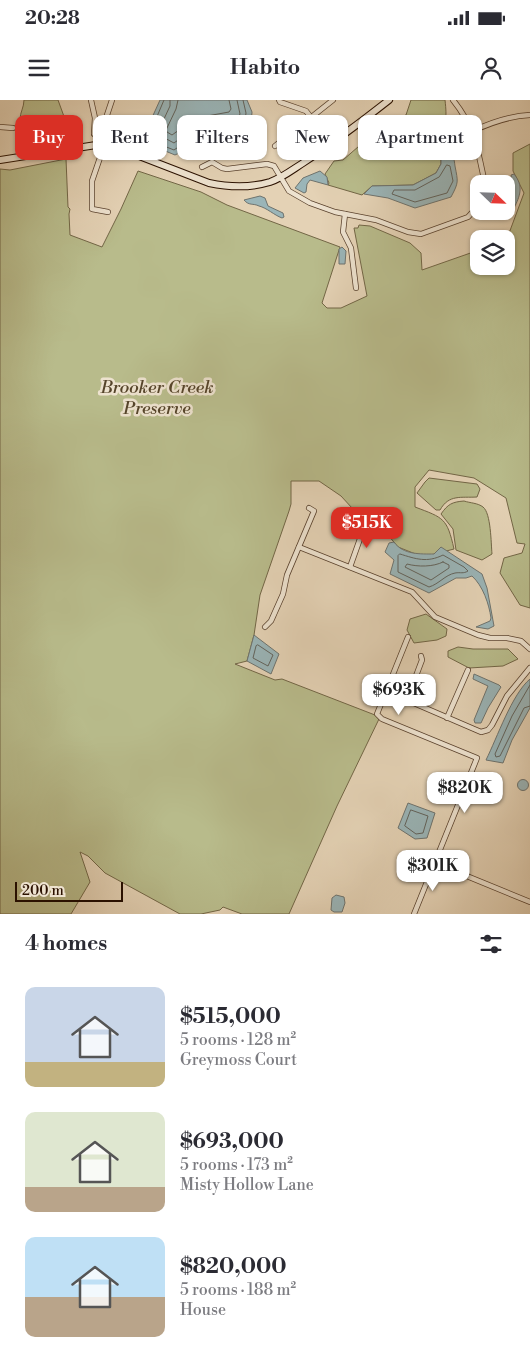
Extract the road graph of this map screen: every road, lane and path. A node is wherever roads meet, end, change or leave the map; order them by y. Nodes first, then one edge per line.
1 (91, 100) edge
2 (112, 100) edge
3 (279, 100) edge
4 (334, 100) edge
5 (390, 100) edge
6 (453, 100) edge
7 (94, 115) edge
8 (107, 115) edge
9 (310, 115) edge
10 (315, 115) edge
11 (464, 115) edge
12 (530, 115) edge
13 (482, 126) edge
14 (0, 127) edge
15 (13, 128) dead end
16 (348, 132) edge
17 (93, 144) edge
18 (277, 144) edge
19 (274, 146) dead end
20 (0, 160) edge
21 (99, 160) edge
22 (149, 160) edge
23 (307, 160) edge
24 (480, 160) edge
25 (202, 167) dead end
26 (483, 175) edge
27 (281, 177) junction
28 (108, 212) dead end
29 (345, 214) junction
30 (470, 215) edge
31 (356, 288) dead end
32 (309, 508) dead end
33 (360, 530) dead end
34 (299, 547) junction
35 (350, 567) junction
36 (265, 627) dead end
37 (408, 637) dead end
38 (530, 649) edge
39 (421, 656) dead end
40 (530, 668) edge
41 (468, 670) dead end
42 (447, 718) junction
43 (435, 862) junction
44 (530, 902) edge
45 (414, 914) edge

1 - 7 street
2 - 8 street
3 - 9 street
4 - 10 street
5 - 16 street
6 - 11 street
12 - 13 street
14 - 15 street
17 - 20 street
18 - 19 street
21 - 28 street
22 - 27 street
23 - 27 street
24 - 26 street
25 - 27 street
27 - 29 street
29 - 30 street
29 - 31 street
32 - 34 street
33 - 35 street
34 - 35 street
34 - 36 street
35 - 38 street
37 - 43 street
39 - 42 street
40 - 42 street
41 - 42 street
43 - 44 street
43 - 45 street

